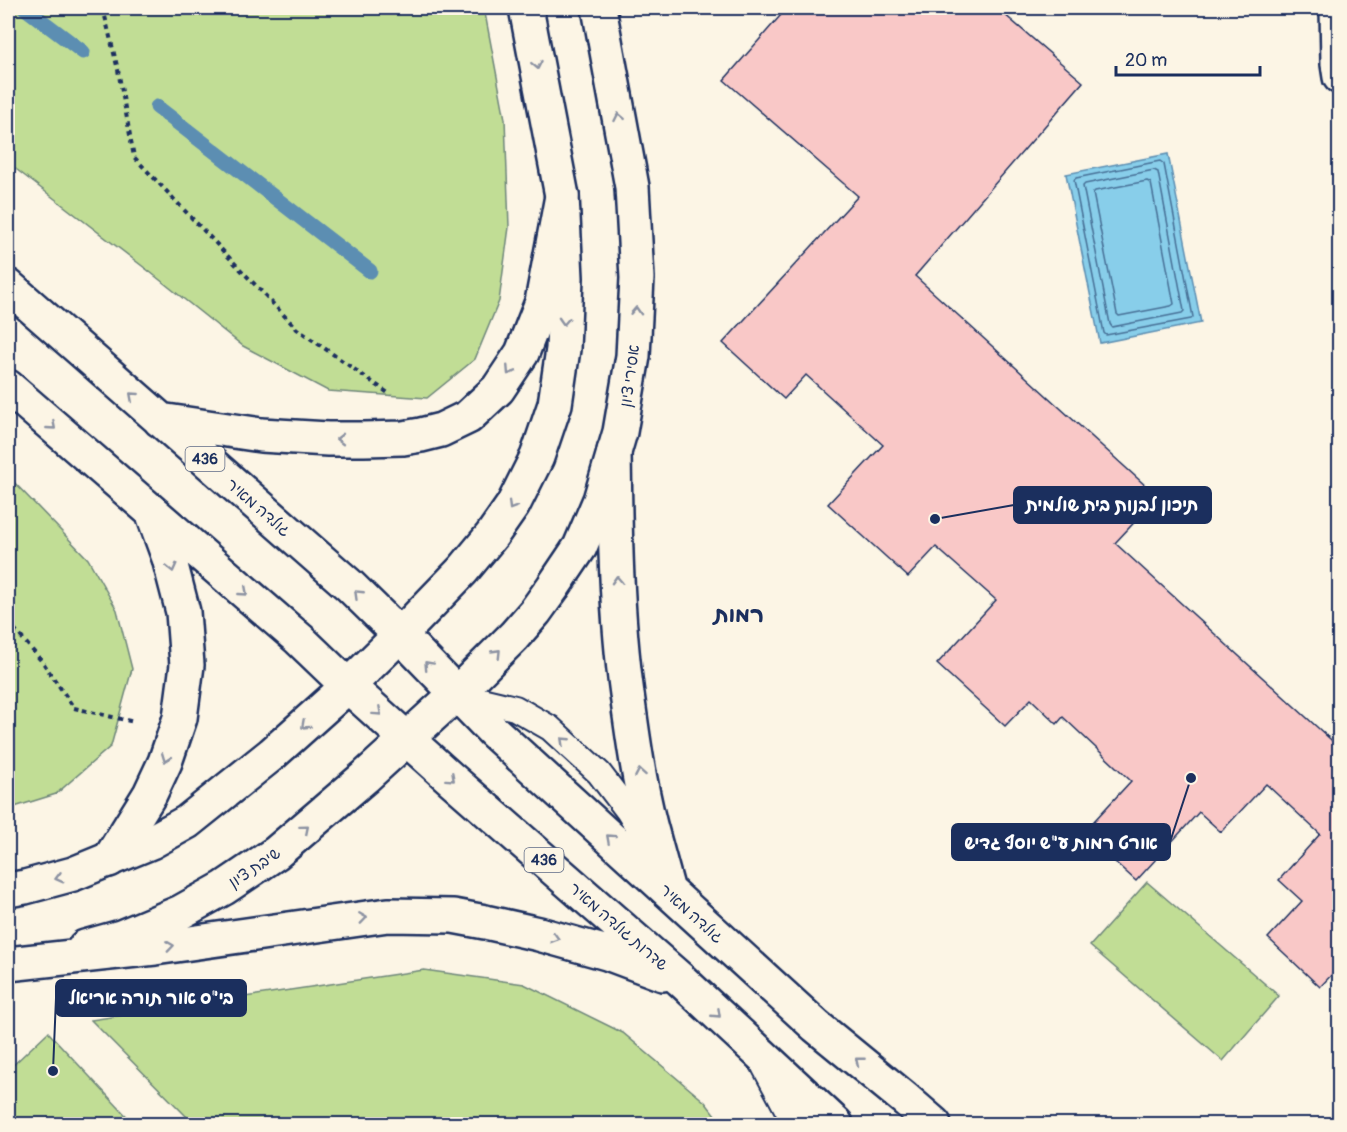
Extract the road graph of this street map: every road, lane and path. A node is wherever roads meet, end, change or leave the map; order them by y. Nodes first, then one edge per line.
1 (103, 8) edge
2 (526, 8) edge
3 (598, 8) edge
4 (1337, 8) edge
5 (1340, 77) edge
6 (562, 196) junction
7 (8, 286) edge
8 (8, 387) edge
9 (160, 420) junction
10 (441, 430) junction
11 (614, 452) junction
12 (152, 513) junction
13 (8, 627) edge
14 (400, 635) junction
15 (348, 686) junction
16 (456, 694) junction
17 (175, 732) junction
18 (408, 739) junction
19 (109, 860) junction
20 (8, 890) edge
21 (668, 891) junction
22 (8, 963) edge
23 (681, 980) junction
24 (754, 1048) junction
25 (904, 1098) junction
26 (795, 1125) edge
27 (836, 1125) edge
28 (934, 1125) edge
29 (944, 1125) edge

1 - 10 path
2 -> 6 main road
11 -> 3 main road, אסירי ציון
4 - 5 main road
6 -> 10 main road
6 -> 14 main road
9 -> 7 main road, גולדה מאיר / 436
8 -> 12 main road, 436
10 -> 9 main road
14 -> 9 main road, גולדה מאיר / 436
16 -> 11 main road, אסירי ציון
21 -> 11 main road
12 -> 15 main road, 436
12 -> 17 main road
13 - 17 path
14 - 15 main road
16 -> 14 main road, 436
15 -> 18 main road, שדרות גולדה מאיר / 436
15 -> 19 main road
16 - 18 main road, שיבת ציון
21 -> 16 main road, גולדה מאיר / 436
17 -> 19 main road
22 -> 18 main road, שיבת ציון
18 -> 23 main road, שדרות גולדה מאיר / 436
19 -> 20 main road
25 -> 21 main road, גולדה מאיר / 436
22 -> 23 main road
23 -> 24 main road, שדרות גולדה מאיר / 436
24 - 26 lane
24 - 27 main road, 436
25 - 28 main road, גולדה מאיר / 436
25 - 29 lane

